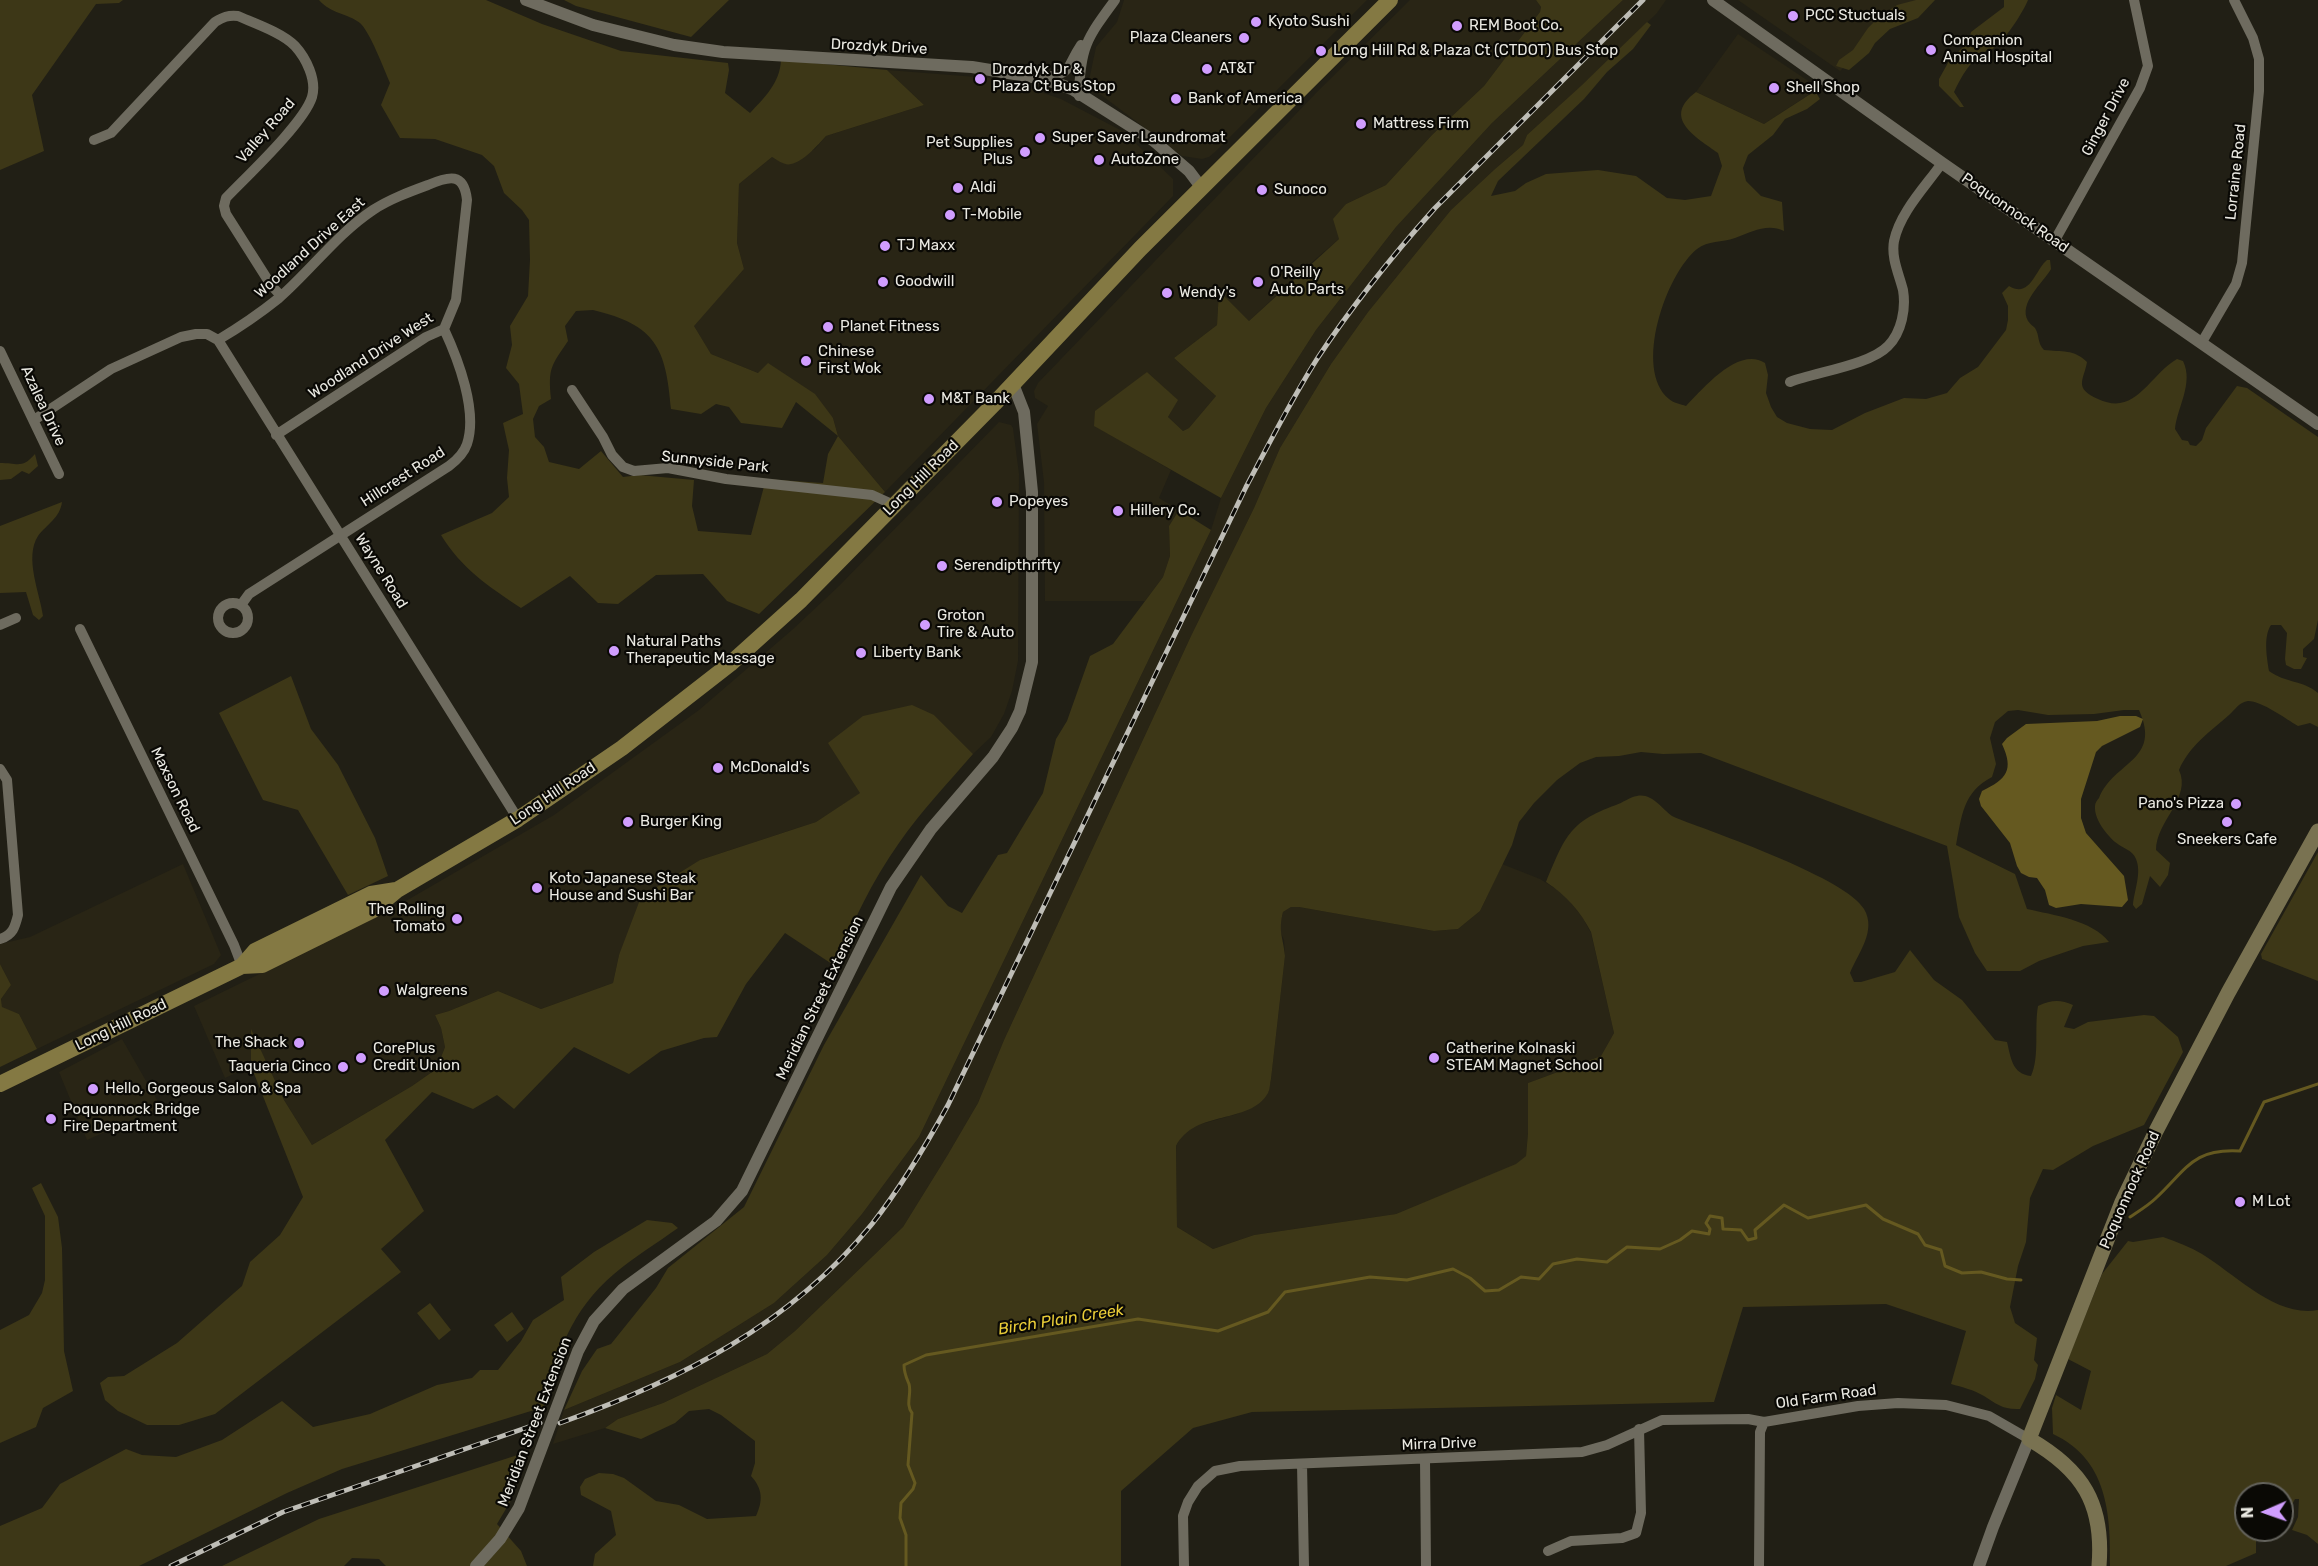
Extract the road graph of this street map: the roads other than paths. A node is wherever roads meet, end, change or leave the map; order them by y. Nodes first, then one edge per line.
1 (525, 0) edge
2 (1115, 0) edge
3 (1390, 0) edge
4 (1713, 0) edge
5 (2134, 0) edge
6 (2234, 0) edge
7 (1090, 33) junction
8 (1042, 78) junction
9 (1079, 96) junction
10 (94, 140) dead end
11 (1942, 163) junction
12 (460, 180) joint
13 (1201, 187) junction
14 (2055, 240) junction
15 (281, 296) junction
16 (444, 329) junction
17 (218, 339) junction
18 (2202, 342) junction
19 (0, 351) edge
20 (1790, 382) dead end
21 (1013, 384) junction
22 (572, 390) dead end
23 (34, 420) junction
24 (2318, 424) edge
25 (276, 435) junction
26 (58, 474) dead end
27 (894, 505) junction
28 (341, 535) junction
29 (241, 605) dead end
30 (16, 618) dead end
31 (0, 625) edge
32 (80, 629) dead end
33 (0, 769) edge
34 (518, 819) junction
35 (2318, 831) edge
36 (0, 939) edge
37 (242, 966) junction
38 (0, 1084) edge
39 (1764, 1422) junction
40 (1639, 1429) junction
41 (2029, 1439) junction
42 (1425, 1460) junction
43 (1302, 1464) junction
44 (1548, 1551) dead end
45 (476, 1566) edge
46 (1184, 1566) edge
47 (1304, 1566) edge
48 (1426, 1566) edge
49 (1759, 1566) edge
50 (1979, 1566) edge
51 (2099, 1566) edge

1 - 8 street, Drozdyk Drive
2 - 7 street
3 - 13 main road, Long Hill Road
4 - 11 street, Poquonnock Road
5 - 14 street, Ginger Drive
6 - 18 street, Lorraine Road
7 - 8 street
7 - 9 street
8 - 9 street, Drozdyk Drive
9 - 13 street, Drozdyk Drive
10 - 15 street, Valley Road
11 - 14 street, Poquonnock Road
11 - 20 street
12 - 15 street, Woodland Drive East
12 - 16 street, Woodland Drive West
13 - 21 main road, Long Hill Road
14 - 18 street, Poquonnock Road
15 - 17 street, Woodland Drive East
16 - 25 street, Woodland Drive West
16 - 28 street, Hillcrest Road
17 - 23 street
17 - 25 street, Wayne Road
18 - 24 street, Poquonnock Road
19 - 23 street, Azalea Drive
21 - 27 main road, Long Hill Road
21 - 45 street, Meridian Street Extension
22 - 27 street, Sunnyside Park
23 - 26 street, Azalea Drive
25 - 28 street, Wayne Road
27 - 34 main road, Long Hill Road
28 - 29 street, Hillcrest Road
28 - 34 street, Wayne Road
30 - 31 street
32 - 37 street, Maxson Road
33 - 36 street
34 - 37 main road, Long Hill Road
35 - 41 main road, Poquonnock Road
37 - 38 main road, Long Hill Road
39 - 40 street, Mirra Drive
39 - 41 street, Old Farm Road
39 - 49 street, Old Farm Road
40 - 42 street, Mirra Drive
40 - 44 street
41 - 50 street, Poquonnock Road
41 - 51 main road
42 - 43 street, Mirra Drive
42 - 48 street
43 - 46 street, Mirra Drive
43 - 47 street

